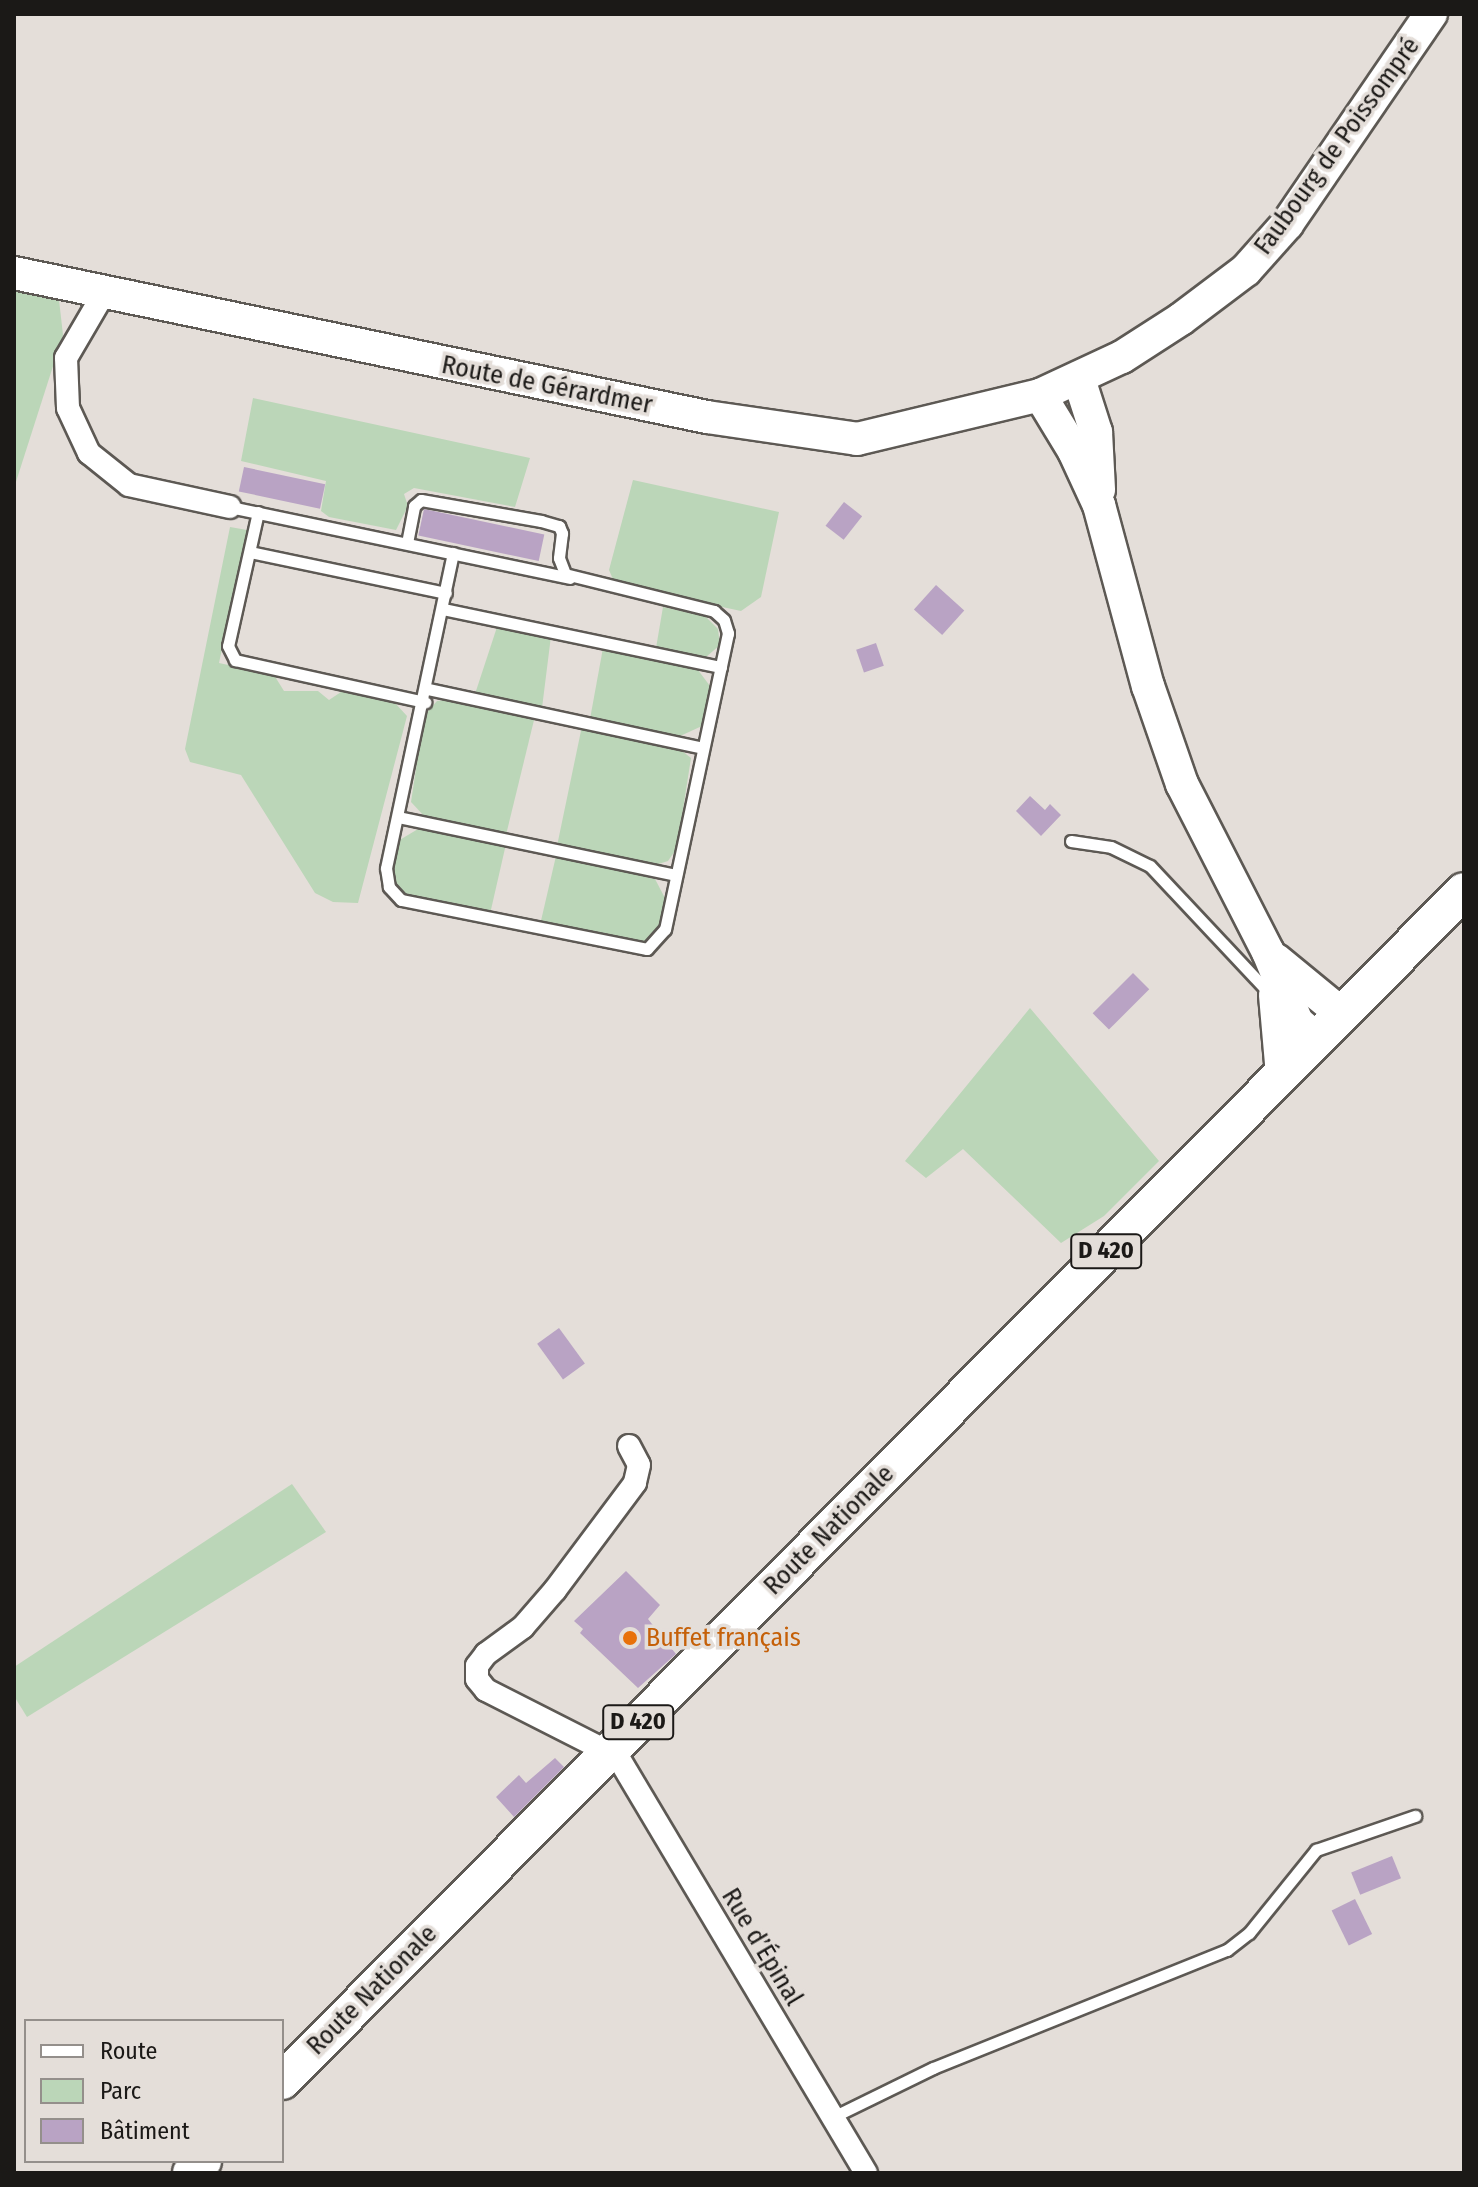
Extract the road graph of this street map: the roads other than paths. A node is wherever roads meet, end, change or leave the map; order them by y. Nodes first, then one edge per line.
1 (1431, 14) edge
2 (14, 273) edge
3 (104, 293) junction
4 (1079, 379) junction
5 (1040, 395) junction
6 (1099, 505) junction
7 (230, 507) joint
8 (258, 512) junction
9 (407, 543) junction
10 (250, 552) junction
11 (453, 553) junction
12 (574, 579) junction
13 (446, 593) junction
14 (443, 609) junction
15 (721, 667) junction
16 (428, 689) junction
17 (425, 702) junction
18 (703, 748) junction
19 (398, 817) junction
20 (1071, 841) dead end
21 (676, 875) junction
22 (1464, 891) edge
23 (1268, 952) junction
24 (1276, 1000) junction
25 (1342, 1014) junction
26 (1317, 1039) junction
27 (1282, 1075) junction
28 (629, 1446) dead end
29 (609, 1752) junction
30 (1415, 1816) dead end
31 (284, 2079) edge
32 (833, 2117) junction
33 (866, 2173) edge

1 - 4 main road, Faubourg de Poissompré
2 - 3 main road, Route de Gérardmer
3 - 5 main road, Route de Gérardmer
3 - 7 street
4 - 5 main road, Route de Gérardmer
4 - 6 main road
5 - 6 main road
6 - 23 main road
7 - 8 lane
8 - 9 lane
8 - 10 lane
9 - 11 lane
9 - 12 lane
10 - 13 lane
10 - 17 lane
11 - 12 lane
11 - 13 lane
12 - 15 lane
13 - 14 lane
14 - 15 lane
14 - 16 lane
15 - 18 lane
16 - 17 lane
16 - 18 lane
17 - 19 lane
18 - 21 lane
19 - 21 lane
19 - 21 lane
20 - 24 lane
22 - 25 main road, D 420
23 - 24 main road
23 - 25 main road
23 - 26 main road
24 - 27 main road
25 - 26 main road, Route Nationale / D 420
26 - 27 main road, Route Nationale / D 420
27 - 29 main road, Route Nationale / D 420
28 - 29 street
29 - 31 main road, Route Nationale / D 420
29 - 32 street, Rue d’Épinal
30 - 32 lane
32 - 33 street, Rue d’Épinal

